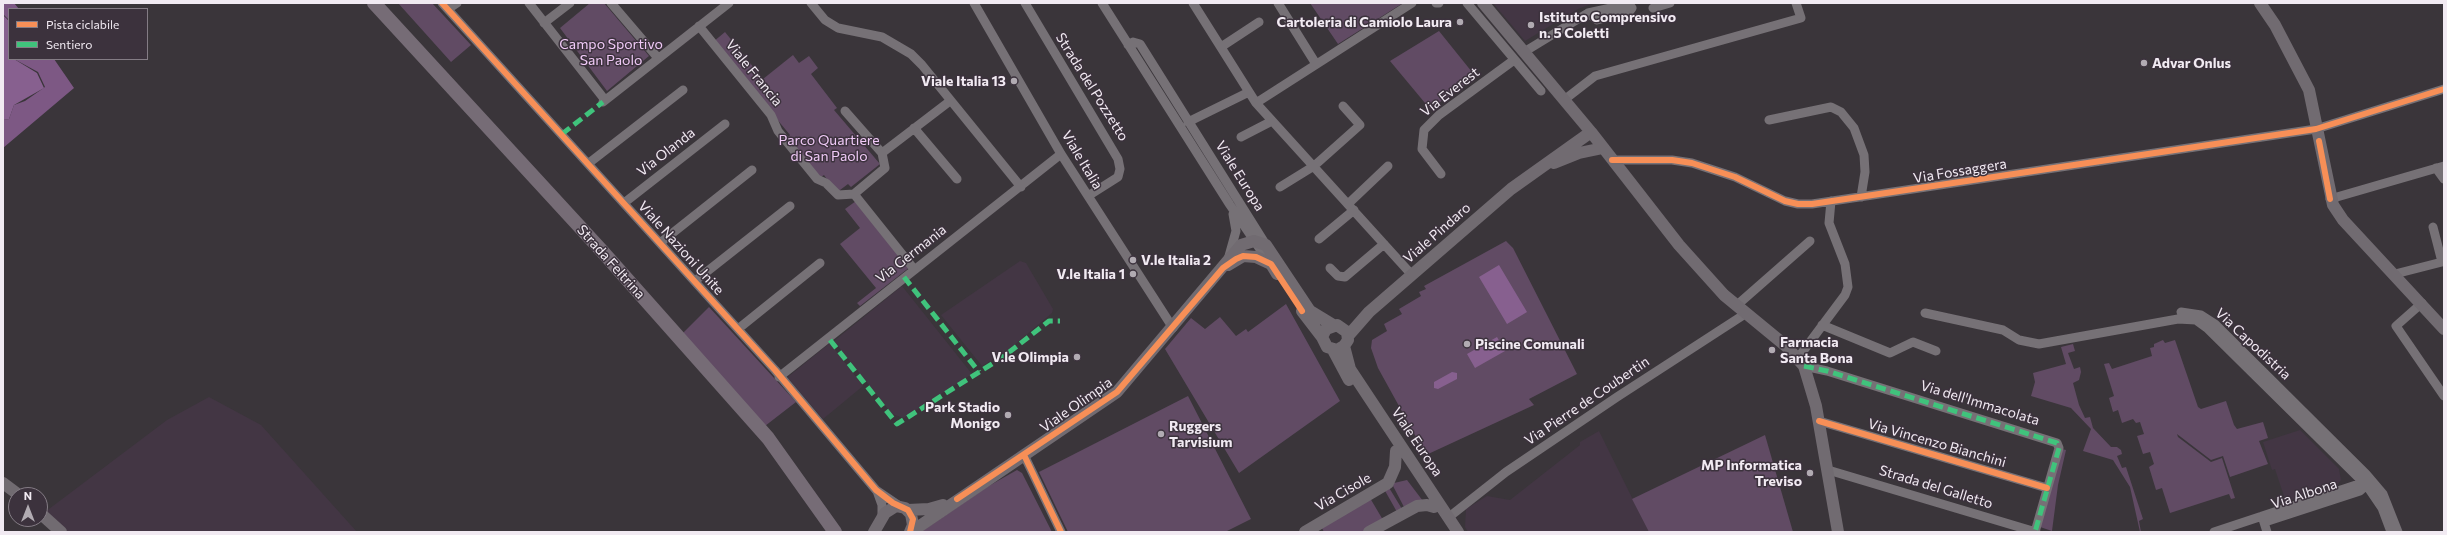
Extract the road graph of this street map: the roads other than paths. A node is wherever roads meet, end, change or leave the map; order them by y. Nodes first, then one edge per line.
1 (374, 3) edge
2 (456, 3) edge
3 (529, 3) edge
4 (570, 3) edge
5 (611, 3) edge
6 (729, 3) edge
7 (811, 3) edge
8 (974, 3) edge
9 (1024, 3) edge
10 (1102, 3) edge
11 (1193, 3) edge
12 (1278, 3) edge
13 (1412, 3) edge
14 (1436, 3) edge
15 (1439, 3) edge
16 (1467, 3) edge
17 (1483, 3) edge
18 (1670, 3) edge
19 (1796, 3) edge
20 (2260, 3) edge
21 (445, 6) edge
22 (1653, 8) dead end
23 (1588, 13) dead end
24 (1259, 22) dead end
25 (544, 23) junction
26 (699, 26) junction
27 (1128, 45) junction
28 (1220, 47) junction
29 (1519, 56) junction
30 (658, 58) junction
31 (1316, 64) junction
32 (2444, 89) edge
33 (683, 90) dead end
34 (1541, 91) dead end
35 (1248, 92) junction
36 (1564, 100) junction
37 (950, 101) junction
38 (1256, 103) junction
39 (1343, 106) dead end
40 (845, 111) dead end
41 (1577, 115) junction
42 (1272, 120) junction
43 (1769, 120) dead end
44 (1188, 122) junction
45 (725, 124) dead end
46 (914, 128) junction
47 (2316, 129) junction
48 (1592, 134) junction
49 (1241, 137) dead end
50 (1574, 143) junction
51 (1603, 148) junction
52 (882, 153) junction
53 (1061, 154) junction
54 (1612, 160) junction
55 (1558, 161) junction
56 (588, 163) junction
57 (1314, 166) junction
58 (1388, 166) dead end
59 (2440, 167) edge
60 (752, 170) dead end
61 (1441, 174) dead end
62 (1531, 174) junction
63 (957, 179) dead end
64 (2444, 179) edge
65 (1021, 186) junction
66 (1280, 188) dead end
67 (854, 194) junction
68 (1088, 196) junction
69 (1861, 197) junction
70 (2330, 199) junction
71 (1831, 201) junction
72 (624, 203) junction
73 (1230, 205) junction
74 (790, 206) dead end
75 (1351, 207) junction
76 (2433, 227) dead end
77 (1319, 239) dead end
78 (1810, 241) dead end
79 (1259, 242) junction
80 (660, 243) junction
81 (1384, 244) junction
82 (1236, 258) junction
83 (820, 263) dead end
84 (1271, 264) junction
85 (1223, 268) junction
86 (1330, 268) dead end
87 (914, 269) junction
88 (2395, 274) junction
89 (1412, 275) junction
90 (695, 281) junction
91 (2422, 304) junction
92 (1736, 306) junction
93 (1925, 313) dead end
94 (1745, 314) junction
95 (1363, 317) junction
96 (1337, 325) junction
97 (1822, 325) junction
98 (1173, 328) junction
99 (738, 329) junction
100 (2444, 329) edge
101 (1322, 337) junction
102 (2023, 342) junction
103 (1342, 344) junction
104 (1936, 351) dead end
105 (1801, 362) junction
106 (779, 377) junction
107 (2444, 396) edge
108 (1819, 421) junction
109 (1396, 451) junction
110 (1024, 455) junction
111 (2348, 468) junction
112 (1828, 470) junction
113 (2367, 483) junction
114 (2047, 488) junction
115 (876, 490) junction
116 (2349, 490) junction
117 (2376, 497) junction
118 (953, 501) junction
119 (1434, 507) junction
120 (904, 509) junction
121 (1449, 517) junction
122 (2263, 519) junction
123 (48, 520) edge
124 (883, 524) edge
125 (61, 532) edge
126 (835, 532) edge
127 (874, 532) edge
128 (910, 532) edge
129 (1061, 532) edge
130 (1305, 532) edge
131 (1369, 532) edge
132 (1450, 532) edge
133 (1458, 532) edge
134 (1838, 532) edge
135 (2035, 532) edge
136 (2214, 532) edge
137 (2234, 532) edge
138 (2267, 532) edge
139 (2391, 532) edge
140 (2398, 532) edge

1 - 126 main road, Strada Feltrina
2 - 21 street
3 - 25 street
4 - 25 street
5 - 30 street
6 - 26 street
7 - 37 street
8 - 53 street, Viale Italia
9 - 68 street, Strada del Pozzetto
10 - 27 street, Viale Europa
11 - 28 street
12 - 31 street
13 - 31 street
14 - 15 street
16 - 29 street
17 - 29 street
18 - 22 street
19 - 36 street
20 - 47 street
21 - 56 street, Viale Nazioni Unite
23 - 29 street, Via Everest
24 - 28 street
25 - 30 street
26 - 30 street
26 - 67 street, Viale Francia
27 - 44 street, Viale Europa
27 - 73 street, Viale Europa
28 - 35 street
29 - 34 street
29 - 36 street
29 - 61 street, Via Everest
31 - 38 street
32 - 47 street, Via Fossaggera
33 - 56 street
35 - 38 street
35 - 44 street
36 - 41 street
37 - 46 street
37 - 65 street
38 - 42 street
39 - 57 street
40 - 52 street
41 - 48 street
41 - 50 street
42 - 49 street
42 - 57 street
43 - 69 street
44 - 79 street, Viale Europa
45 - 72 street, Via Olanda
46 - 52 street
46 - 63 street
47 - 69 street, Via Fossaggera
47 - 70 street
48 - 50 street, Viale Pindaro
48 - 51 street
48 - 55 street, Viale Pindaro
50 - 62 street, Viale Pindaro
51 - 54 street
51 - 55 street, Viale Pindaro
52 - 67 street
53 - 65 street, Via Germania
53 - 68 street, Viale Italia
54 - 71 street, Via Fossaggera
54 - 92 street
55 - 62 street, Viale Pindaro
56 - 72 street, Viale Nazioni Unite
57 - 66 street
57 - 75 street
58 - 75 street
59 - 64 street
59 - 70 street
60 - 80 street, Viale Nazioni Unite
62 - 89 street, Viale Pindaro
65 - 87 street, Via Germania
67 - 87 street
68 - 98 street, Viale Italia
69 - 71 street, Via Fossaggera
70 - 88 street
71 - 97 street
72 - 80 street, Viale Nazioni Unite
73 - 79 street, Viale Europa
73 - 85 street
74 - 90 street
75 - 77 street
75 - 81 street
76 - 88 street
78 - 92 street
79 - 82 street
79 - 84 street, Viale Europa
79 - 85 street, Viale Olimpia
79 - 96 street, Viale Europa
80 - 90 street, Viale Nazioni Unite
81 - 86 street
81 - 89 street
82 - 84 street
82 - 85 street
83 - 99 street
84 - 101 street, Viale Europa
85 - 98 street, Viale Olimpia
87 - 106 street, Via Germania
88 - 91 street
89 - 95 street, Viale Pindaro
90 - 99 street, Viale Nazioni Unite
91 - 100 street
91 - 107 street
92 - 94 street
93 - 102 street, Via Capodistria
94 - 105 street
94 - 121 street, Via Pierre de Coubertin
95 - 96 street, Viale Pindaro
95 - 103 street, Viale Pindaro
96 - 101 street
96 - 103 street, Viale Europa
97 - 104 street
97 - 105 street
98 - 110 street, Viale Olimpia
99 - 106 street, Viale Nazioni Unite
101 - 103 street, Viale Europa
102 - 111 street, Via Capodistria
102 - 113 street, Via Capodistria
103 - 109 street, Viale Europa
103 - 121 street, Viale Europa
105 - 108 street
105 - 114 street, Via dell'Immacolata
106 - 115 street, Viale Nazioni Unite
108 - 112 street
108 - 114 street, Via Vincenzo Bianchini
109 - 119 street, Viale Europa
109 - 130 street, Via Cisole
110 - 118 street, Viale Olimpia
110 - 129 street
111 - 113 street, Via Capodistria
111 - 116 street, Via Albona
112 - 134 street
112 - 135 street, Strada del Galletto
113 - 116 street, Via Albona
113 - 117 street, Via Capodistria
113 - 140 street, Via Capodistria
114 - 135 street, Via dell'Immacolata
115 - 120 street, Viale Nazioni Unite
115 - 124 street, Viale Nazioni Unite
116 - 117 street, Via Albona
116 - 122 street, Via Albona
117 - 139 street, Via Capodistria
118 - 120 street, Viale Olimpia
118 - 128 street, Viale Olimpia
119 - 131 street
119 - 132 street, Viale Europa
120 - 124 street
120 - 128 street
121 - 133 street, Viale Europa
122 - 136 street, Via Albona
122 - 137 street, Via Albona
122 - 138 street, Via Albona
123 - 125 street
124 - 127 street

